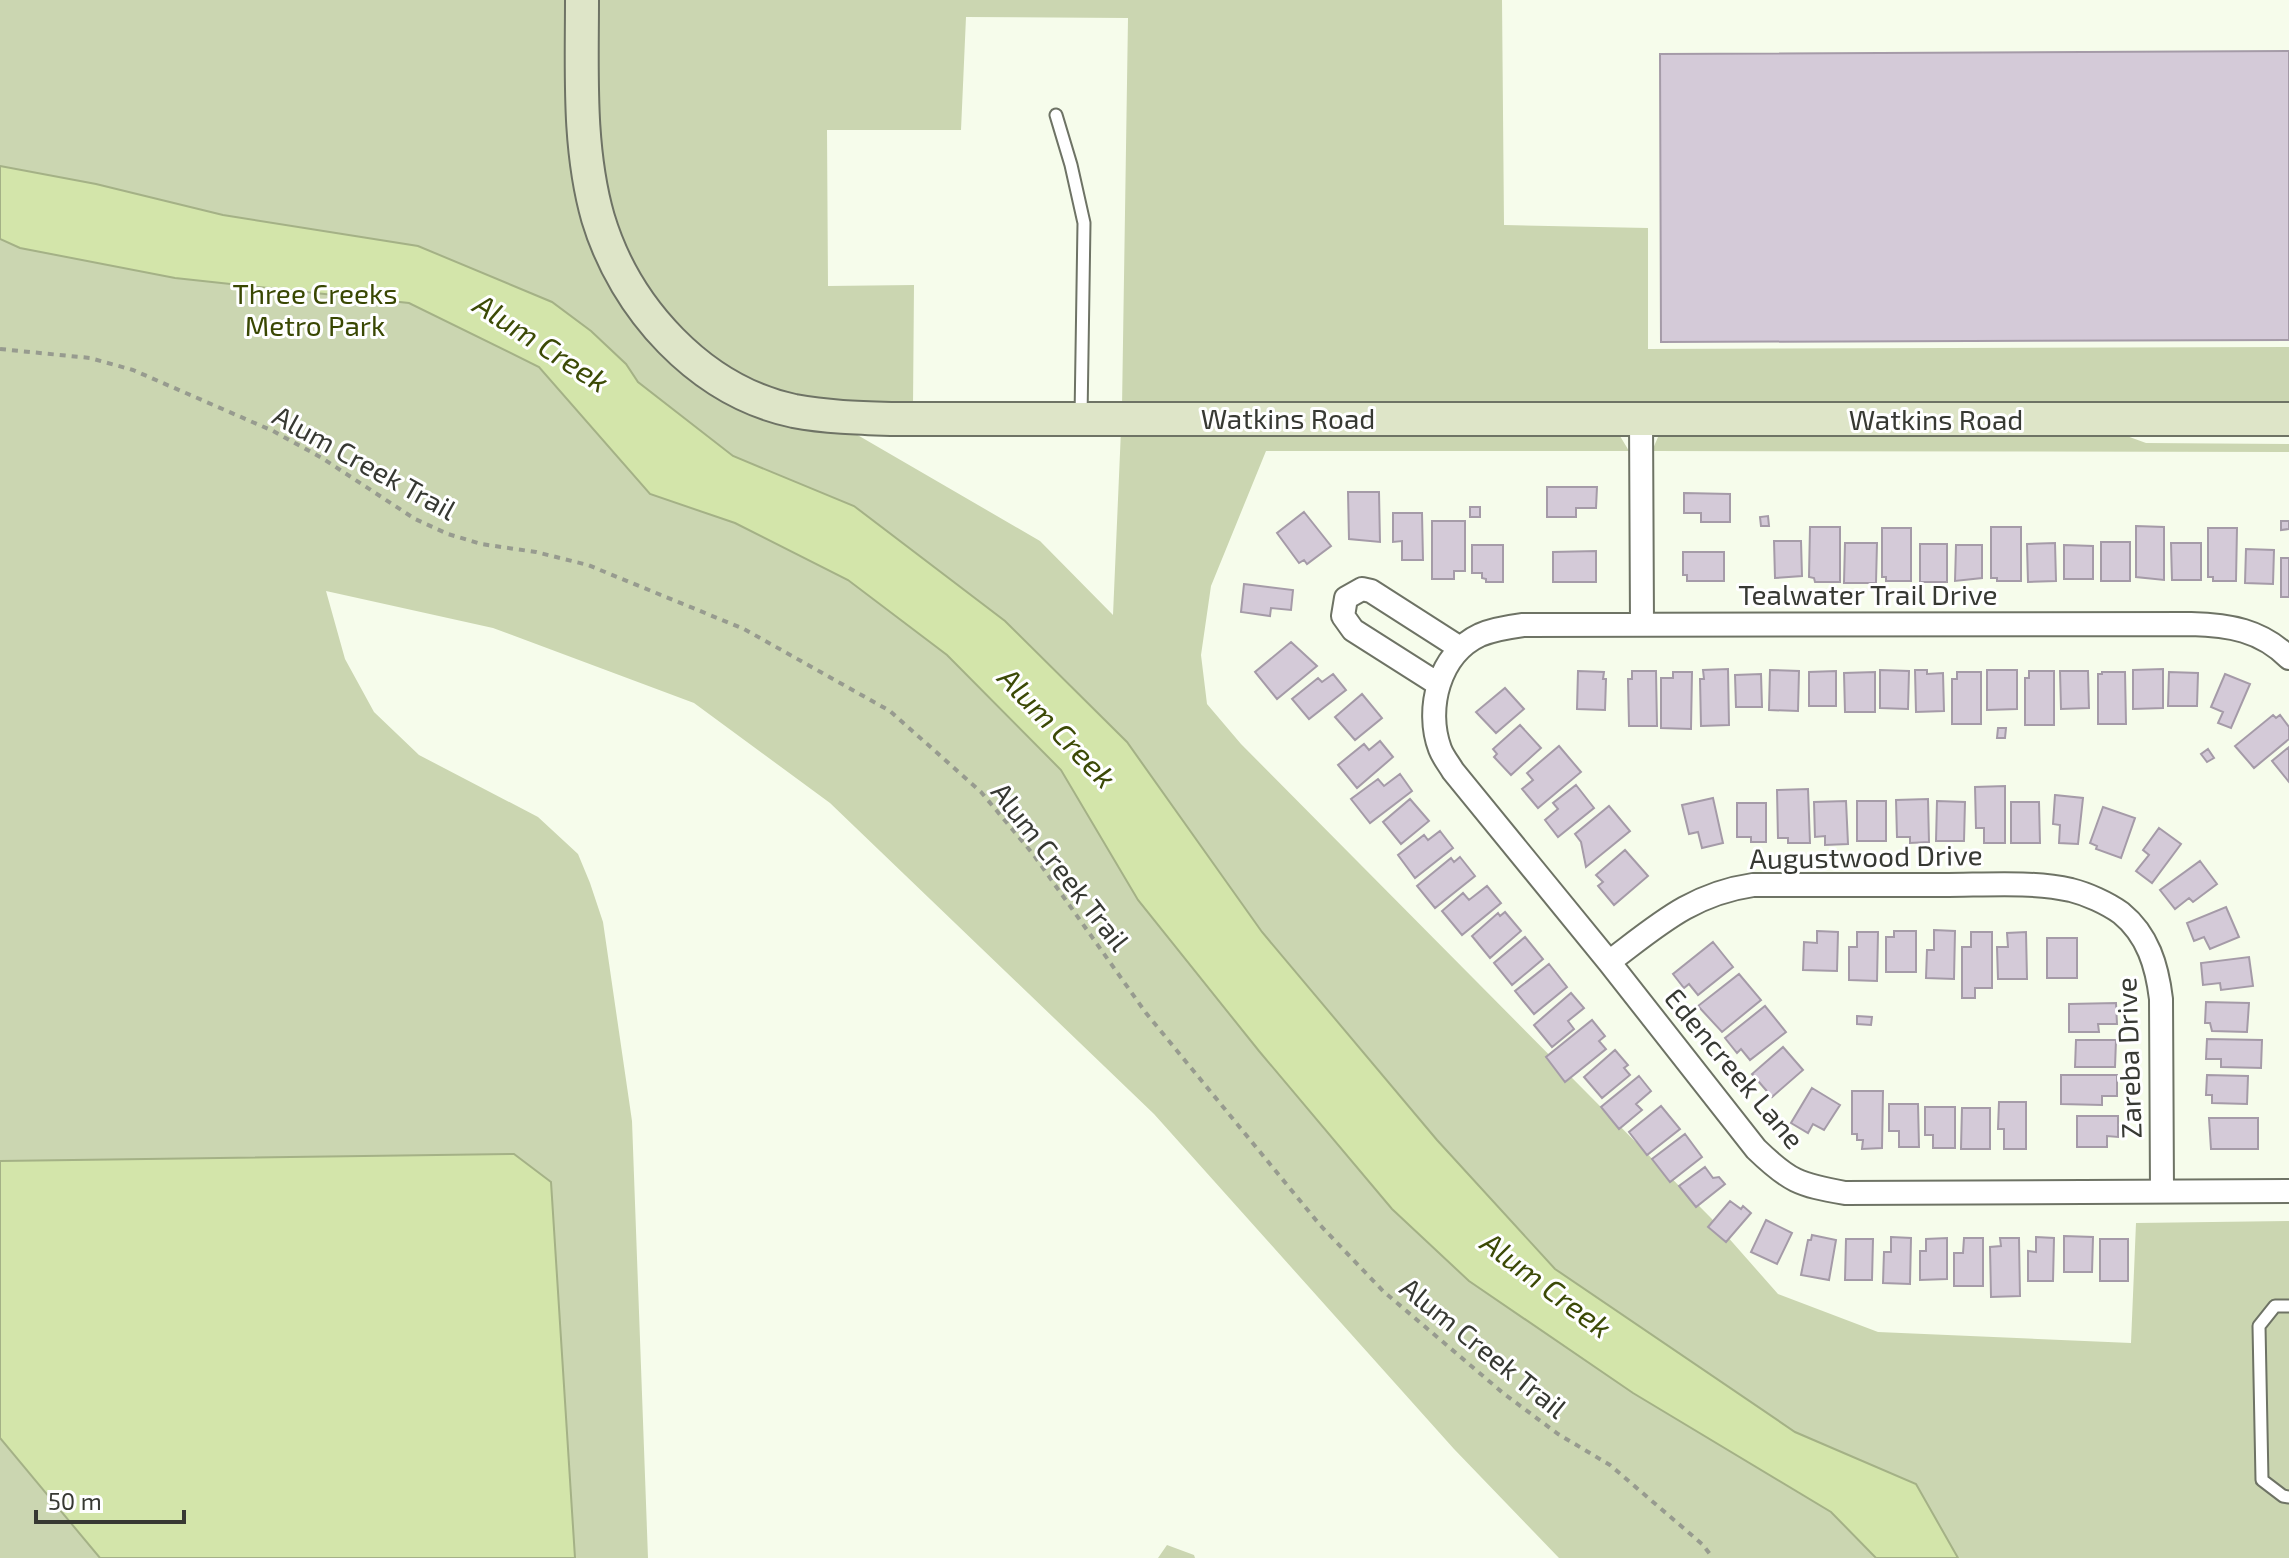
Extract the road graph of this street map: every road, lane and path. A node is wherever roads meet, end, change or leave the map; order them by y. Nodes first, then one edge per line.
1 (582, 0) edge
2 (1056, 115) dead end
3 (0, 349) edge
4 (1081, 418) junction
5 (1641, 418) junction
6 (2289, 419) edge
7 (1642, 625) junction
8 (1455, 654) junction
9 (2289, 658) edge
10 (1438, 684) junction
11 (2135, 927) joint
12 (1609, 962) junction
13 (2162, 1191) junction
14 (2289, 1191) edge
15 (2289, 1306) edge
16 (2289, 1497) edge
17 (1713, 1558) edge

1 - 4 street, Watkins Road
2 - 4 lane
3 - 17 path, Alum Creek Trail
4 - 5 street, Watkins Road
5 - 6 street, Watkins Road
5 - 7 street
7 - 8 street, Tealwater Trail Drive
7 - 9 street, Tealwater Trail Drive
8 - 10 street, Edencreek Lane
8 - 10 street
10 - 12 street, Edencreek Lane
11 - 12 street, Augustwood Drive
11 - 13 street, Zareba Drive
12 - 13 street, Edencreek Lane
13 - 14 street, Edencreek Lane
15 - 16 lane

